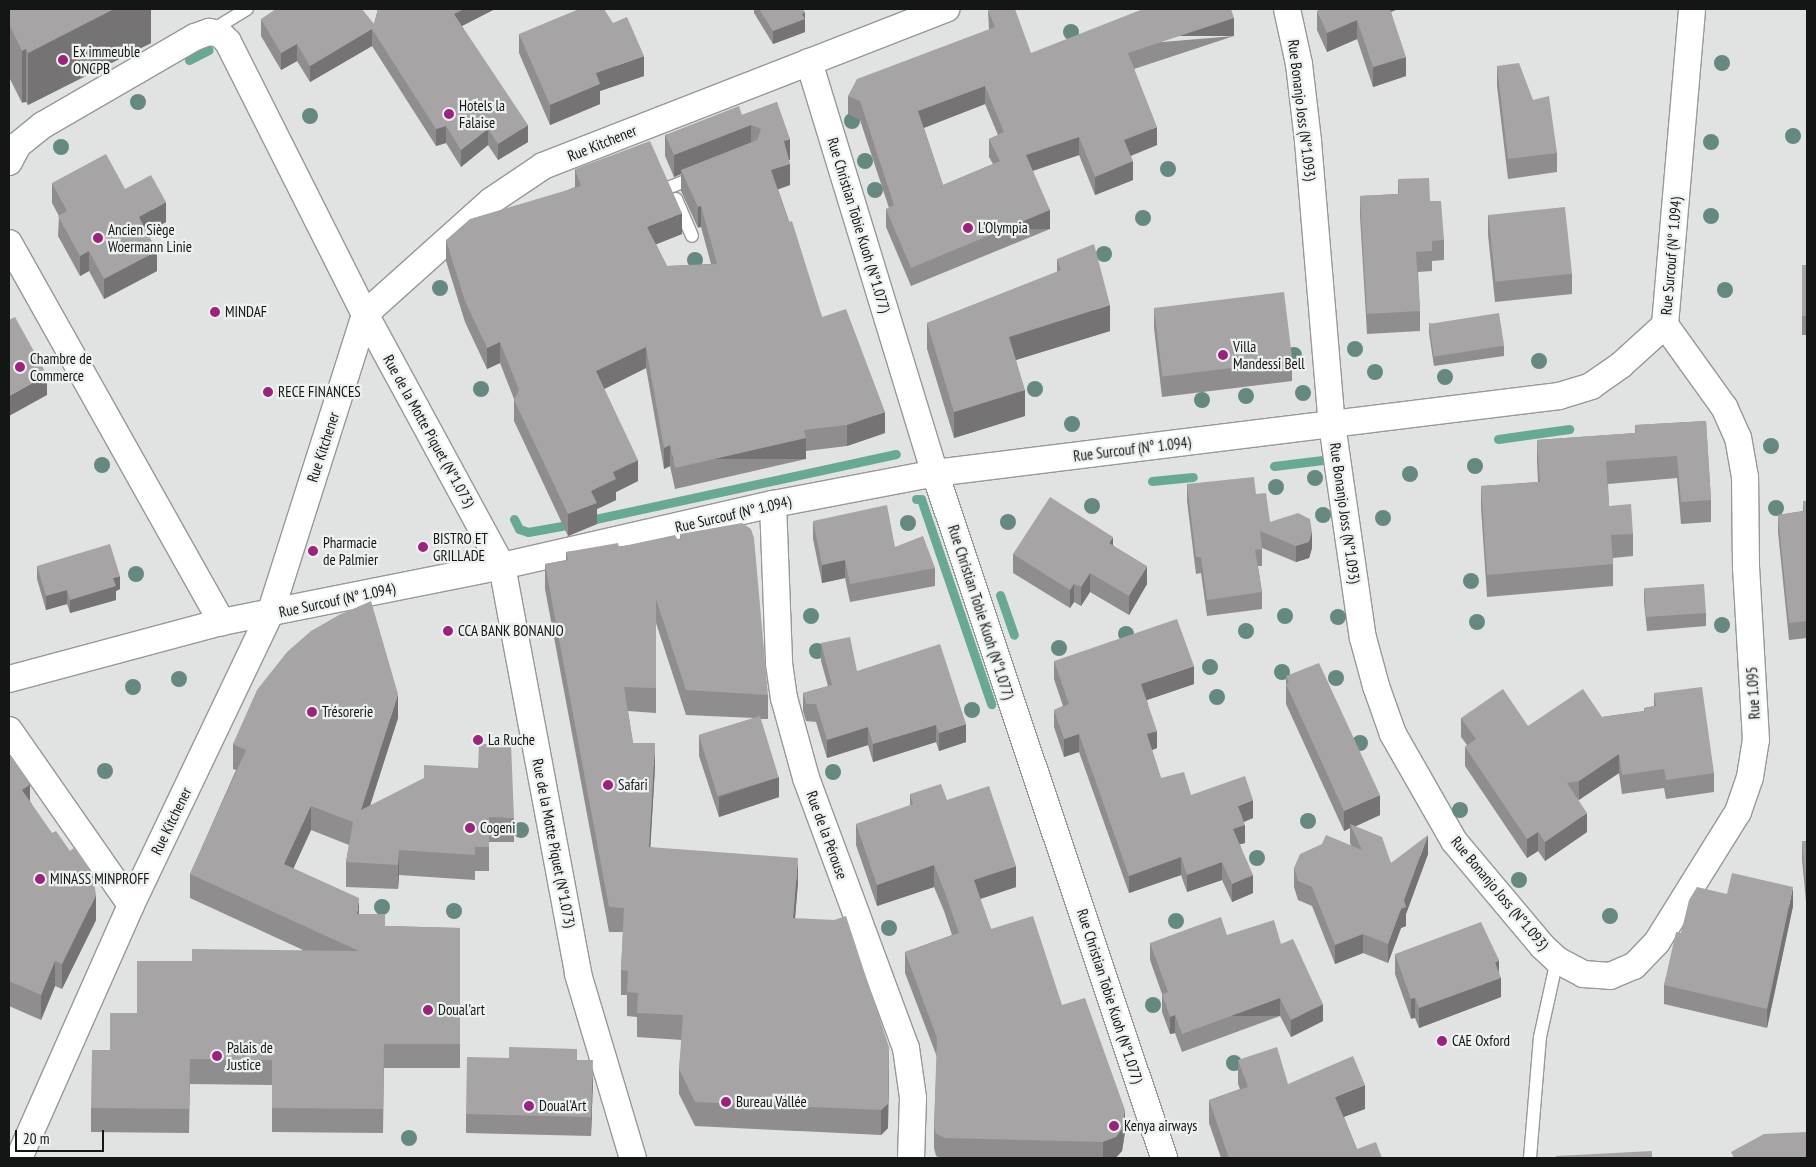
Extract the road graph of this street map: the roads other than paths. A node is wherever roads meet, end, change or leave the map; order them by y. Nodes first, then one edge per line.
1 (248, 9) edge
2 (946, 9) edge
3 (1287, 9) edge
4 (1692, 9) edge
5 (209, 32) junction
6 (809, 62) junction
7 (9, 162) edge
8 (708, 173) edge
9 (692, 236) dead end
10 (9, 244) edge
11 (365, 314) junction
12 (1665, 325) junction
13 (1332, 424) junction
14 (935, 473) junction
15 (773, 504) junction
16 (502, 566) junction
17 (270, 614) junction
18 (222, 622) junction
19 (9, 679) edge
20 (9, 730) edge
21 (131, 905) junction
22 (1557, 960) junction
23 (19, 1158) edge
24 (632, 1158) edge
25 (912, 1158) edge
26 (1164, 1158) edge
27 (1530, 1158) edge

1 - 5 lane
2 - 6 street, Rue Kitchener
3 - 13 street, Rue Bonanjo Joss (N°1.093)
4 - 12 street, Rue Surcouf (N° 1.094)
5 - 7 street
5 - 11 street, Rue de la Motte Piquet (N°1.073)
6 - 11 street, Rue Kitchener
6 - 14 street, Rue Christian Tobie Kuoh (N°1.077)
8 - 9 lane
10 - 18 street
11 - 16 street, Rue de la Motte Piquet (N°1.073)
11 - 17 street, Rue Kitchener
12 - 13 street, Rue Surcouf (N° 1.094)
12 - 22 street, Rue 1.095
13 - 14 street, Rue Surcouf (N° 1.094)
13 - 22 street, Rue Bonanjo Joss (N°1.093)
14 - 15 street, Rue Surcouf (N° 1.094)
14 - 26 street, Rue Christian Tobie Kuoh (N°1.077)
15 - 16 street, Rue Surcouf (N° 1.094)
15 - 25 street, Rue de la Pérouse
16 - 17 street, Rue Surcouf (N° 1.094)
16 - 24 street, Rue de la Motte Piquet (N°1.073)
17 - 18 street, Rue Surcouf (N° 1.094)
17 - 21 street, Rue Kitchener
18 - 19 street, Rue Surcouf (N° 1.094)
20 - 21 street
21 - 23 street, Rue Kitchener
22 - 27 lane

